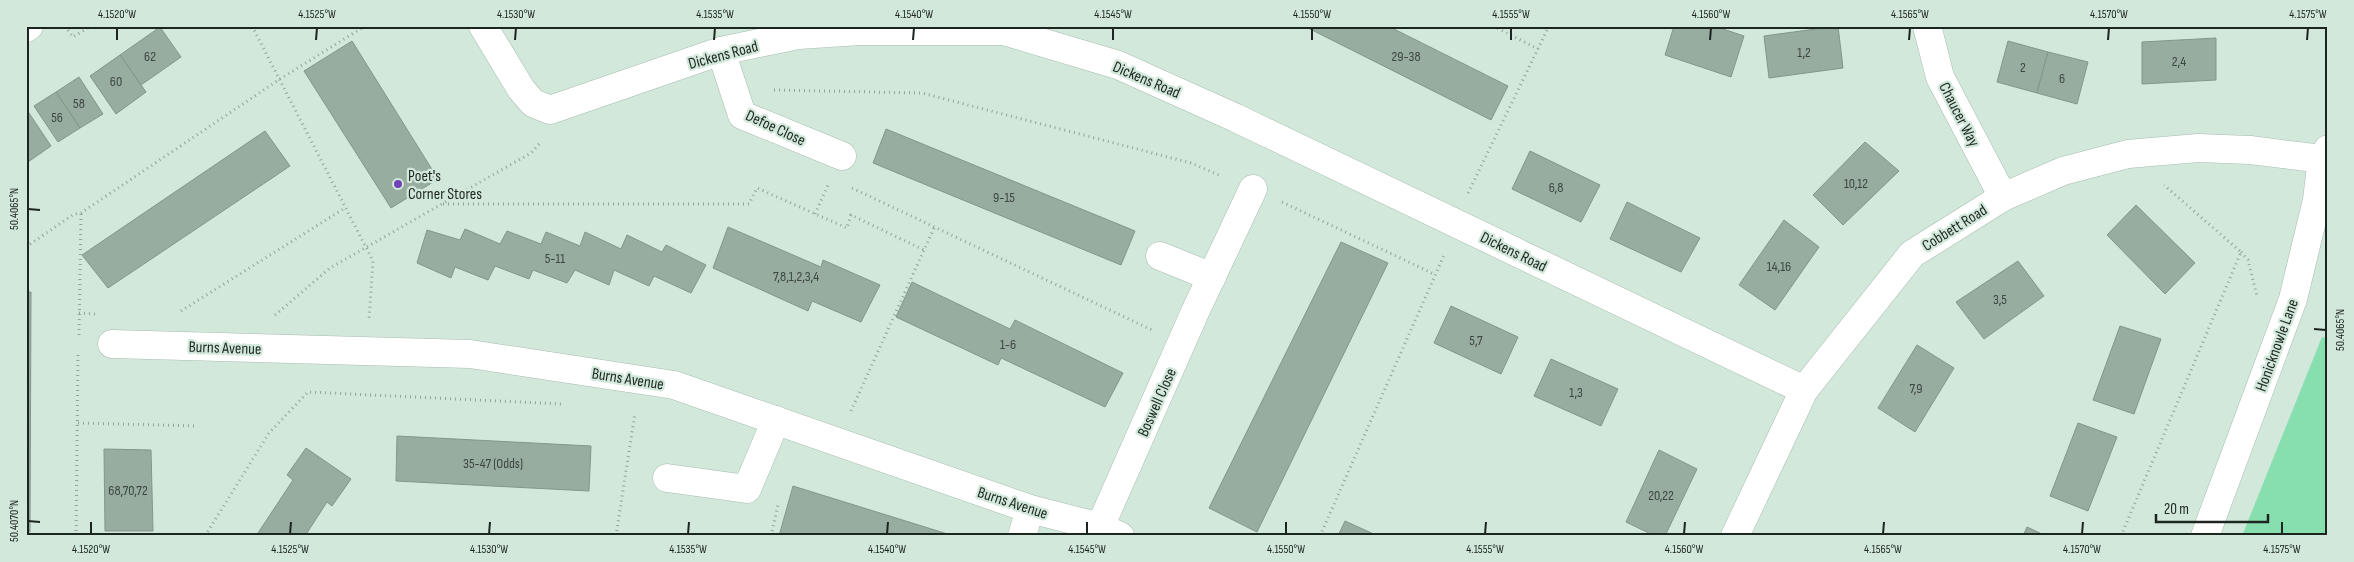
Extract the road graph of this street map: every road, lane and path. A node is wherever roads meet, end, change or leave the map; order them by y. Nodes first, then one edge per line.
1 (66, 26) edge
2 (90, 26) edge
3 (252, 26) edge
4 (365, 26) edge
5 (484, 26) edge
6 (1493, 26) edge
7 (1549, 26) edge
8 (1927, 26) edge
9 (1538, 49) junction
10 (721, 51) junction
11 (280, 79) junction
12 (734, 89) junction
13 (550, 110) junction
14 (2128, 154) junction
15 (2325, 154) edge
16 (836, 167) junction
17 (1253, 190) junction
18 (2002, 197) junction
19 (443, 204) junction
20 (345, 207) junction
21 (81, 213) junction
22 (815, 214) junction
23 (1453, 222) junction
24 (935, 226) junction
25 (26, 247) edge
26 (366, 248) junction
27 (924, 250) junction
28 (1446, 250) dead end
29 (1160, 256) dead end
30 (1434, 274) junction
31 (1212, 277) junction
32 (370, 313) dead end
33 (172, 317) dead end
34 (79, 341) dead end
35 (112, 344) dead end
36 (1181, 344) junction
37 (235, 347) junction
38 (78, 350) dead end
39 (1804, 390) junction
40 (570, 405) dead end
41 (626, 411) dead end
42 (635, 413) junction
43 (644, 414) dead end
44 (776, 420) junction
45 (78, 423) junction
46 (198, 426) dead end
47 (837, 441) junction
48 (667, 478) dead end
49 (779, 501) dead end
50 (1030, 509) junction
51 (1110, 531) edge
52 (76, 536) edge
53 (205, 536) edge
54 (616, 536) edge
55 (771, 536) edge
56 (1022, 536) edge
57 (1320, 536) edge
58 (1736, 536) edge
59 (2121, 536) edge
60 (2205, 536) edge

1 - 2 path
3 - 11 path
4 - 11 path
5 - 13 street
6 - 9 path
7 - 9 path
8 - 18 street, Chaucer Way
9 - 23 path
10 - 12 street, Defoe Close
10 - 13 street, Dickens Road
10 - 23 street, Dickens Road
11 - 20 path
11 - 21 path
12 - 16 street, Defoe Close
12 - 17 path
13 - 19 path
14 - 15 street, Cobbett Road
14 - 18 street, Cobbett Road
14 - 59 path
15 - 60 street, Honicknowle Lane
16 - 22 path
16 - 24 path
17 - 30 path
17 - 31 street, Boswell Close
18 - 39 street, Cobbett Road
19 - 22 path
19 - 26 path
20 - 26 path
20 - 33 path
21 - 25 path
21 - 34 path
22 - 27 path
23 - 39 street, Dickens Road
24 - 27 path
24 - 36 path
26 - 32 path
26 - 37 path
27 - 47 path
28 - 30 path
29 - 31 street
30 - 57 path
31 - 36 street, Boswell Close
35 - 37 street, Burns Avenue
36 - 51 street, Boswell Close
37 - 44 street, Burns Avenue
38 - 45 path
39 - 58 street, Cobbett Road
40 - 53 path
41 - 42 path
42 - 43 path
42 - 54 path
44 - 47 street, Burns Avenue
44 - 48 street
45 - 46 path
45 - 52 path
47 - 50 street, Burns Avenue
49 - 55 path
50 - 51 street, Burns Avenue
50 - 56 street

